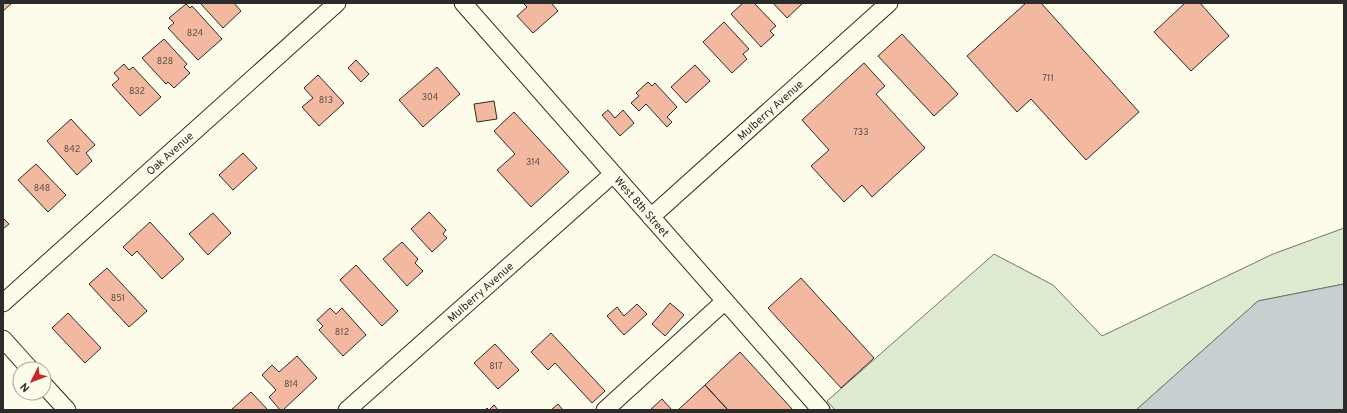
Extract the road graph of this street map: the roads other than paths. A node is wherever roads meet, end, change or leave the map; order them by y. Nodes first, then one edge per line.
1 (337, 3) edge
2 (463, 3) edge
3 (889, 3) edge
4 (613, 174) junction
5 (651, 217) junction
6 (725, 301) junction
7 (3, 303) edge
8 (3, 339) edge
9 (23, 361) edge
10 (52, 394) edge
11 (66, 410) edge
12 (347, 410) edge
13 (605, 410) edge
14 (821, 410) edge

1 - 7 street, Oak Avenue
2 - 4 street, West 8th Street
3 - 5 street, Mulberry Avenue
4 - 5 street, West 8th Street
4 - 12 street, Mulberry Avenue
5 - 6 street, West 8th Street
6 - 13 street
6 - 14 street, West 8th Street
8 - 9 street
10 - 11 street

